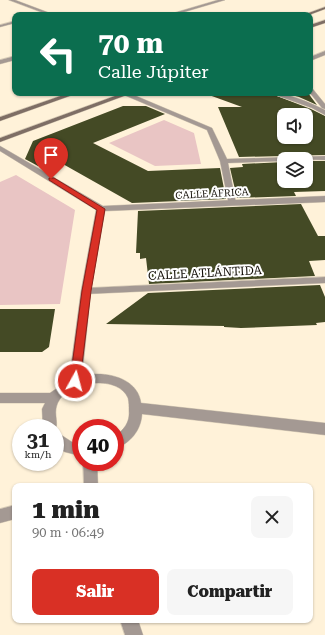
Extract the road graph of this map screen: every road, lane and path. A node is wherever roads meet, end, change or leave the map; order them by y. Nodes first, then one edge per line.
1 (11, 0) edge
2 (223, 0) edge
3 (325, 8) edge
4 (41, 12) edge
5 (180, 12) edge
6 (313, 12) edge
7 (325, 21) edge
8 (12, 23) edge
9 (0, 26) edge
10 (313, 26) edge
11 (325, 53) edge
12 (313, 58) edge
13 (12, 59) edge
14 (0, 62) edge
15 (313, 93) edge
16 (66, 96) edge
17 (121, 96) edge
18 (132, 96) edge
19 (282, 96) edge
20 (325, 109) edge
21 (0, 119) edge
22 (0, 140) edge
23 (0, 148) edge
24 (325, 158) edge
25 (224, 161) junction
26 (325, 200) edge
27 (232, 203) junction
28 (101, 209) junction
29 (325, 280) edge
30 (86, 291) junction
31 (75, 381) junction
32 (0, 398) edge
33 (53, 398) junction
34 (137, 408) junction
35 (47, 419) edge
36 (325, 429) edge
37 (124, 436) edge
38 (90, 471) edge
39 (91, 483) edge
40 (12, 513) edge
41 (0, 516) edge
42 (130, 623) edge
43 (134, 635) edge

1 - 4 street
2 - 5 street
3 - 6 main road
7 - 10 main road
8 - 9 street
11 - 12 street
13 - 14 street
15 - 20 street
16 - 21 main road
17 - 22 main road
18 - 25 street
19 - 20 street
23 - 28 street
24 - 25 street
25 - 27 street
26 - 27 street, CALLE ÁFRICA
27 - 28 street, CALLE ÁFRICA
28 - 30 street
29 - 30 street, CALLE ATLÁNTIDA
30 - 31 street
31 - 33 street
31 - 34 street
32 - 33 street
33 - 35 street
34 - 36 street
34 - 37 street
38 - 39 street
40 - 41 street
42 - 43 street

